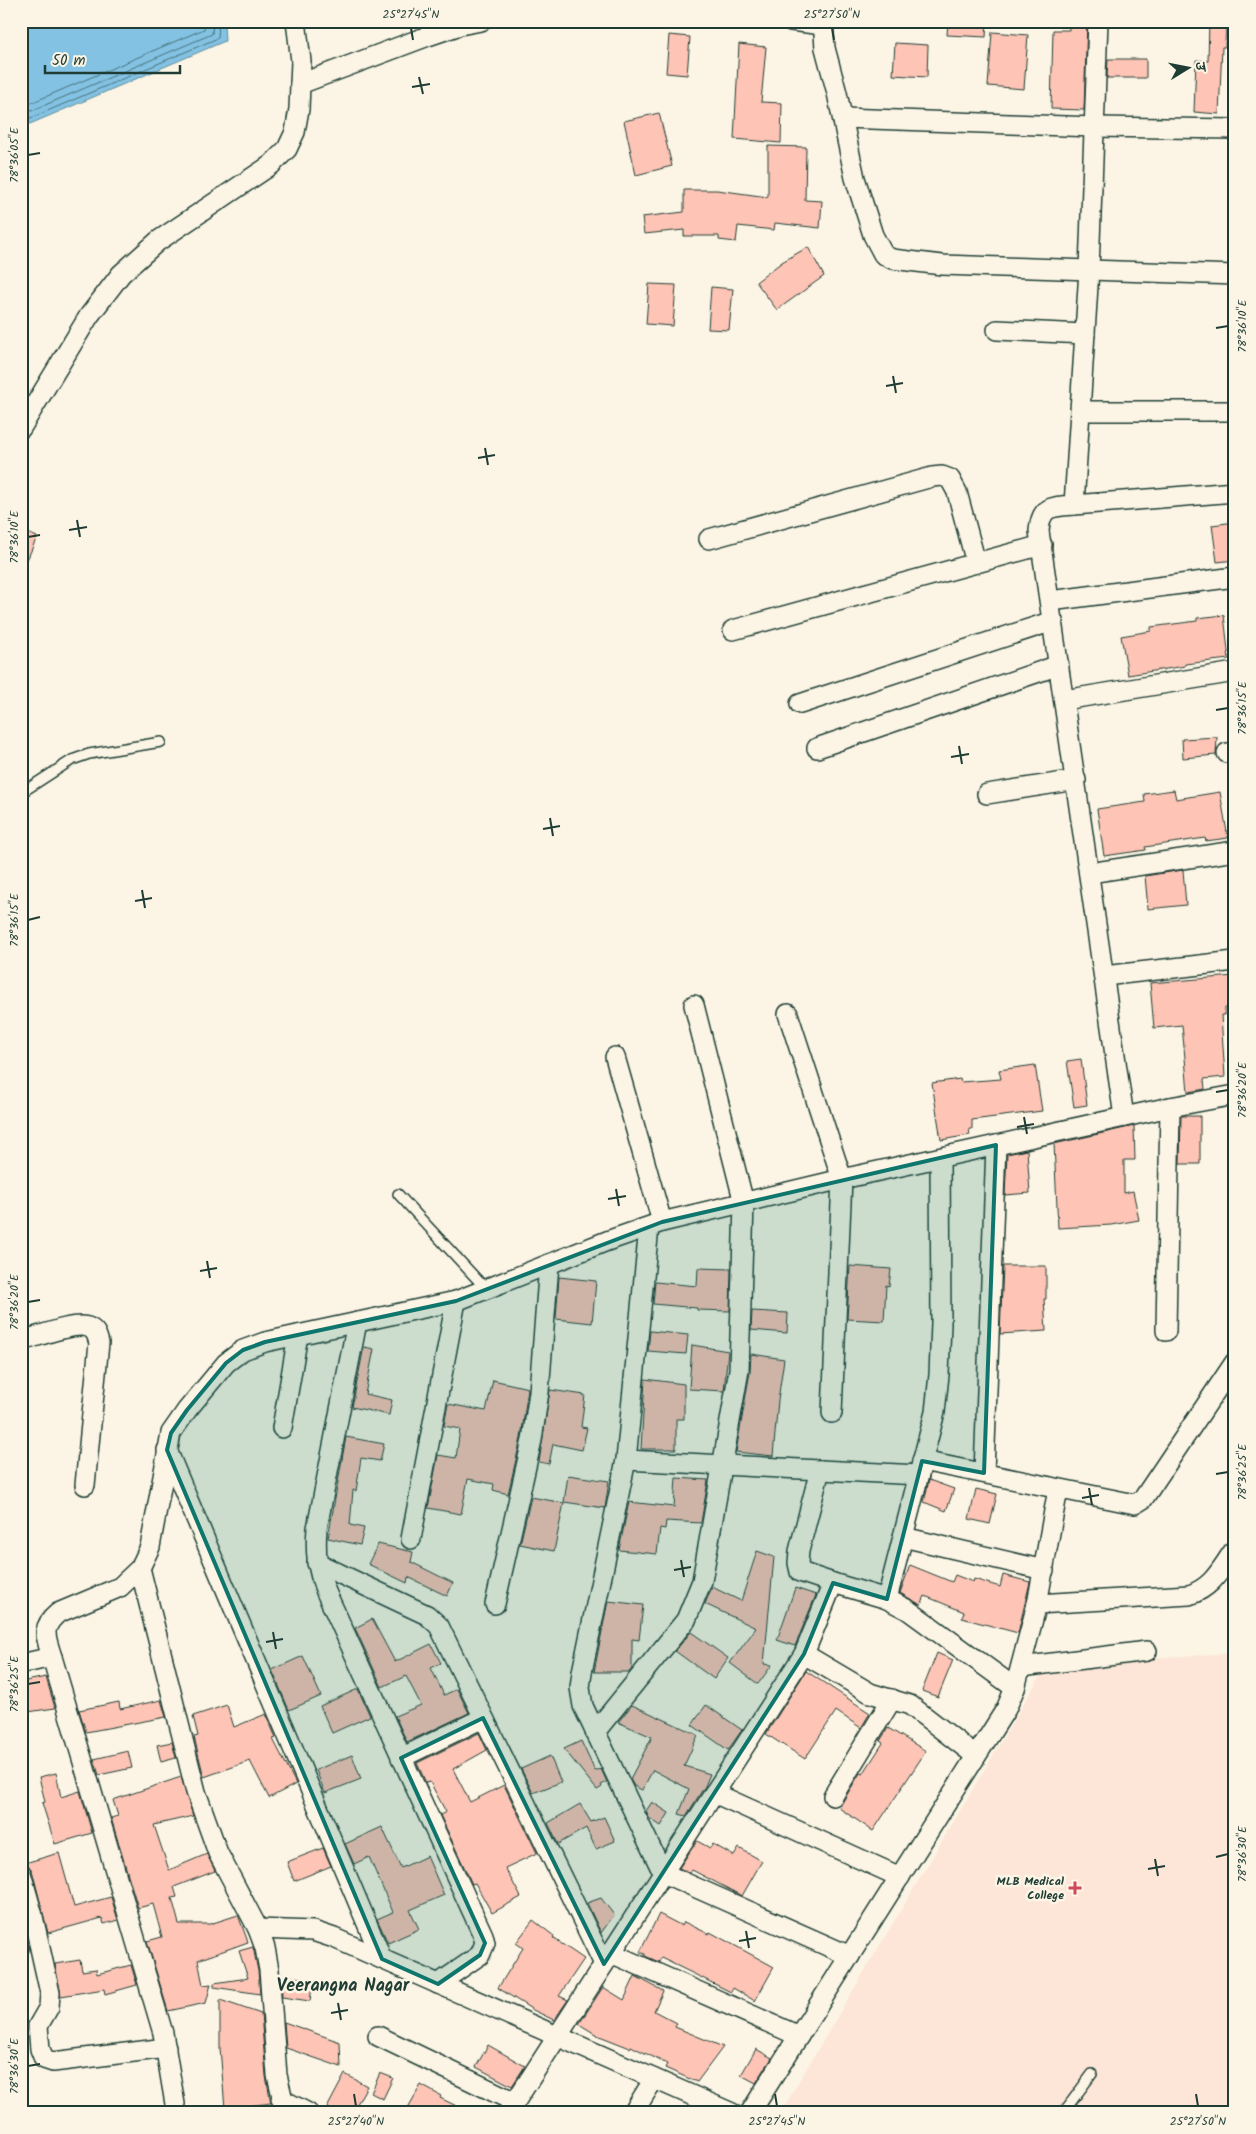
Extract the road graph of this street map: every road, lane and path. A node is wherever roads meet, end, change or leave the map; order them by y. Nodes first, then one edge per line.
1 (296, 21) edge
2 (481, 21) edge
3 (791, 21) edge
4 (1098, 21) edge
5 (823, 23) edge
6 (300, 84) junction
7 (843, 118) junction
8 (1094, 127) junction
9 (1235, 129) edge
10 (1089, 270) junction
11 (1235, 275) edge
12 (997, 330) dead end
13 (1085, 334) junction
14 (1080, 411) junction
15 (1235, 411) edge
16 (21, 428) edge
17 (1235, 492) edge
18 (1074, 505) junction
19 (709, 539) dead end
20 (1042, 545) junction
21 (976, 563) junction
22 (1235, 577) edge
23 (1050, 602) junction
24 (1053, 621) junction
25 (733, 630) dead end
26 (1059, 665) junction
27 (1235, 672) edge
28 (1064, 700) junction
29 (800, 704) dead end
30 (161, 742) dead end
31 (817, 748) dead end
32 (1076, 780) junction
33 (21, 793) edge
34 (987, 794) dead end
35 (1235, 851) edge
36 (1089, 872) junction
37 (1235, 961) edge
38 (1104, 976) junction
39 (694, 1005) dead end
40 (788, 1014) dead end
41 (615, 1057) dead end
42 (1235, 1095) edge
43 (1170, 1107) junction
44 (1124, 1117) junction
45 (996, 1145) junction
46 (940, 1158) junction
47 (842, 1179) junction
48 (398, 1194) dead end
49 (744, 1203) junction
50 (656, 1225) junction
51 (549, 1264) junction
52 (486, 1289) junction
53 (456, 1300) junction
54 (357, 1322) junction
55 (1166, 1331) dead end
56 (298, 1334) junction
57 (21, 1340) edge
58 (1235, 1362) edge
59 (832, 1412) dead end
60 (282, 1428) dead end
61 (167, 1450) junction
62 (626, 1460) junction
63 (722, 1465) junction
64 (921, 1468) junction
65 (820, 1470) junction
66 (984, 1473) junction
67 (86, 1485) dead end
68 (1058, 1489) junction
69 (903, 1537) junction
70 (411, 1539) dead end
71 (1235, 1549) edge
72 (317, 1563) junction
73 (140, 1568) junction
74 (1044, 1570) junction
75 (833, 1583) junction
76 (887, 1599) junction
77 (495, 1604) dead end
78 (1037, 1604) junction
79 (1146, 1651) dead end
80 (804, 1654) junction
81 (52, 1657) junction
82 (21, 1664) edge
83 (1021, 1667) junction
84 (1015, 1688) junction
85 (892, 1700) junction
86 (483, 1718) junction
87 (595, 1732) junction
88 (976, 1756) junction
89 (400, 1758) junction
90 (714, 1793) junction
91 (833, 1796) dead end
92 (21, 1873) edge
93 (663, 1873) junction
94 (900, 1877) junction
95 (27, 1910) edge
96 (258, 1929) junction
97 (850, 1956) junction
98 (608, 1958) junction
99 (382, 1960) junction
100 (438, 1984) junction
101 (378, 2036) dead end
102 (557, 2036) junction
103 (799, 2036) junction
104 (166, 2048) junction
105 (1092, 2074) dead end
106 (654, 2078) junction
107 (175, 2104) dead end
108 (283, 2106) edge
109 (512, 2107) edge
110 (308, 2113) edge
111 (634, 2113) edge
112 (732, 2113) edge
113 (750, 2113) edge
114 (1063, 2113) edge

1 - 6 street
2 - 6 street
3 - 5 street
4 - 8 street
5 - 7 street
6 - 16 street
7 - 8 street
7 - 10 street
8 - 9 street
8 - 10 street
10 - 11 street
10 - 13 street
12 - 13 street
13 - 14 street
14 - 15 street
14 - 18 street
17 - 18 street
18 - 20 street
19 - 21 street
20 - 21 street
20 - 23 street
21 - 25 street
22 - 23 street
23 - 24 street
24 - 26 street
24 - 29 street
26 - 28 street
26 - 31 street
27 - 28 street
28 - 32 street
30 - 33 lane
32 - 34 street
32 - 36 street
35 - 36 street
36 - 38 street
37 - 38 street
38 - 44 street
39 - 49 street
40 - 47 street
41 - 50 street
42 - 43 street
43 - 44 street
43 - 55 street
44 - 45 street
45 - 46 street
45 - 66 street
46 - 47 street
46 - 64 street
47 - 49 street
47 - 59 street
48 - 52 lane
49 - 50 street
49 - 63 street
50 - 51 street
50 - 62 street
51 - 52 street
51 - 77 street
52 - 53 street
53 - 54 street
53 - 70 street
54 - 56 street
54 - 72 street
56 - 60 street
56 - 61 street
57 - 67 street
58 - 68 street
61 - 73 street
61 - 99 street
62 - 63 street
62 - 87 street
63 - 65 street
63 - 87 street
64 - 65 street
64 - 66 street
64 - 69 street
65 - 75 street
66 - 68 street
68 - 74 street
69 - 74 street
69 - 76 street
71 - 78 street
72 - 86 street
72 - 89 street
73 - 81 street
73 - 96 street
74 - 78 street
75 - 76 street
75 - 80 street
76 - 84 street
78 - 83 street
79 - 83 street
80 - 85 street
80 - 90 street
81 - 82 street
81 - 104 street
83 - 84 street
84 - 88 street
85 - 88 street
85 - 91 street
86 - 89 street
86 - 98 street
87 - 93 street
88 - 94 street
89 - 100 street
90 - 93 street
90 - 94 street
92 - 95 street
93 - 97 street
93 - 98 street
94 - 97 street
95 - 104 street
96 - 99 street
96 - 108 street
97 - 103 street
98 - 102 street
98 - 103 street
99 - 100 street
100 - 102 street
101 - 109 street
102 - 106 street
102 - 109 street
103 - 113 street
104 - 107 street
105 - 114 lane
106 - 111 street
106 - 112 street
108 - 110 street

